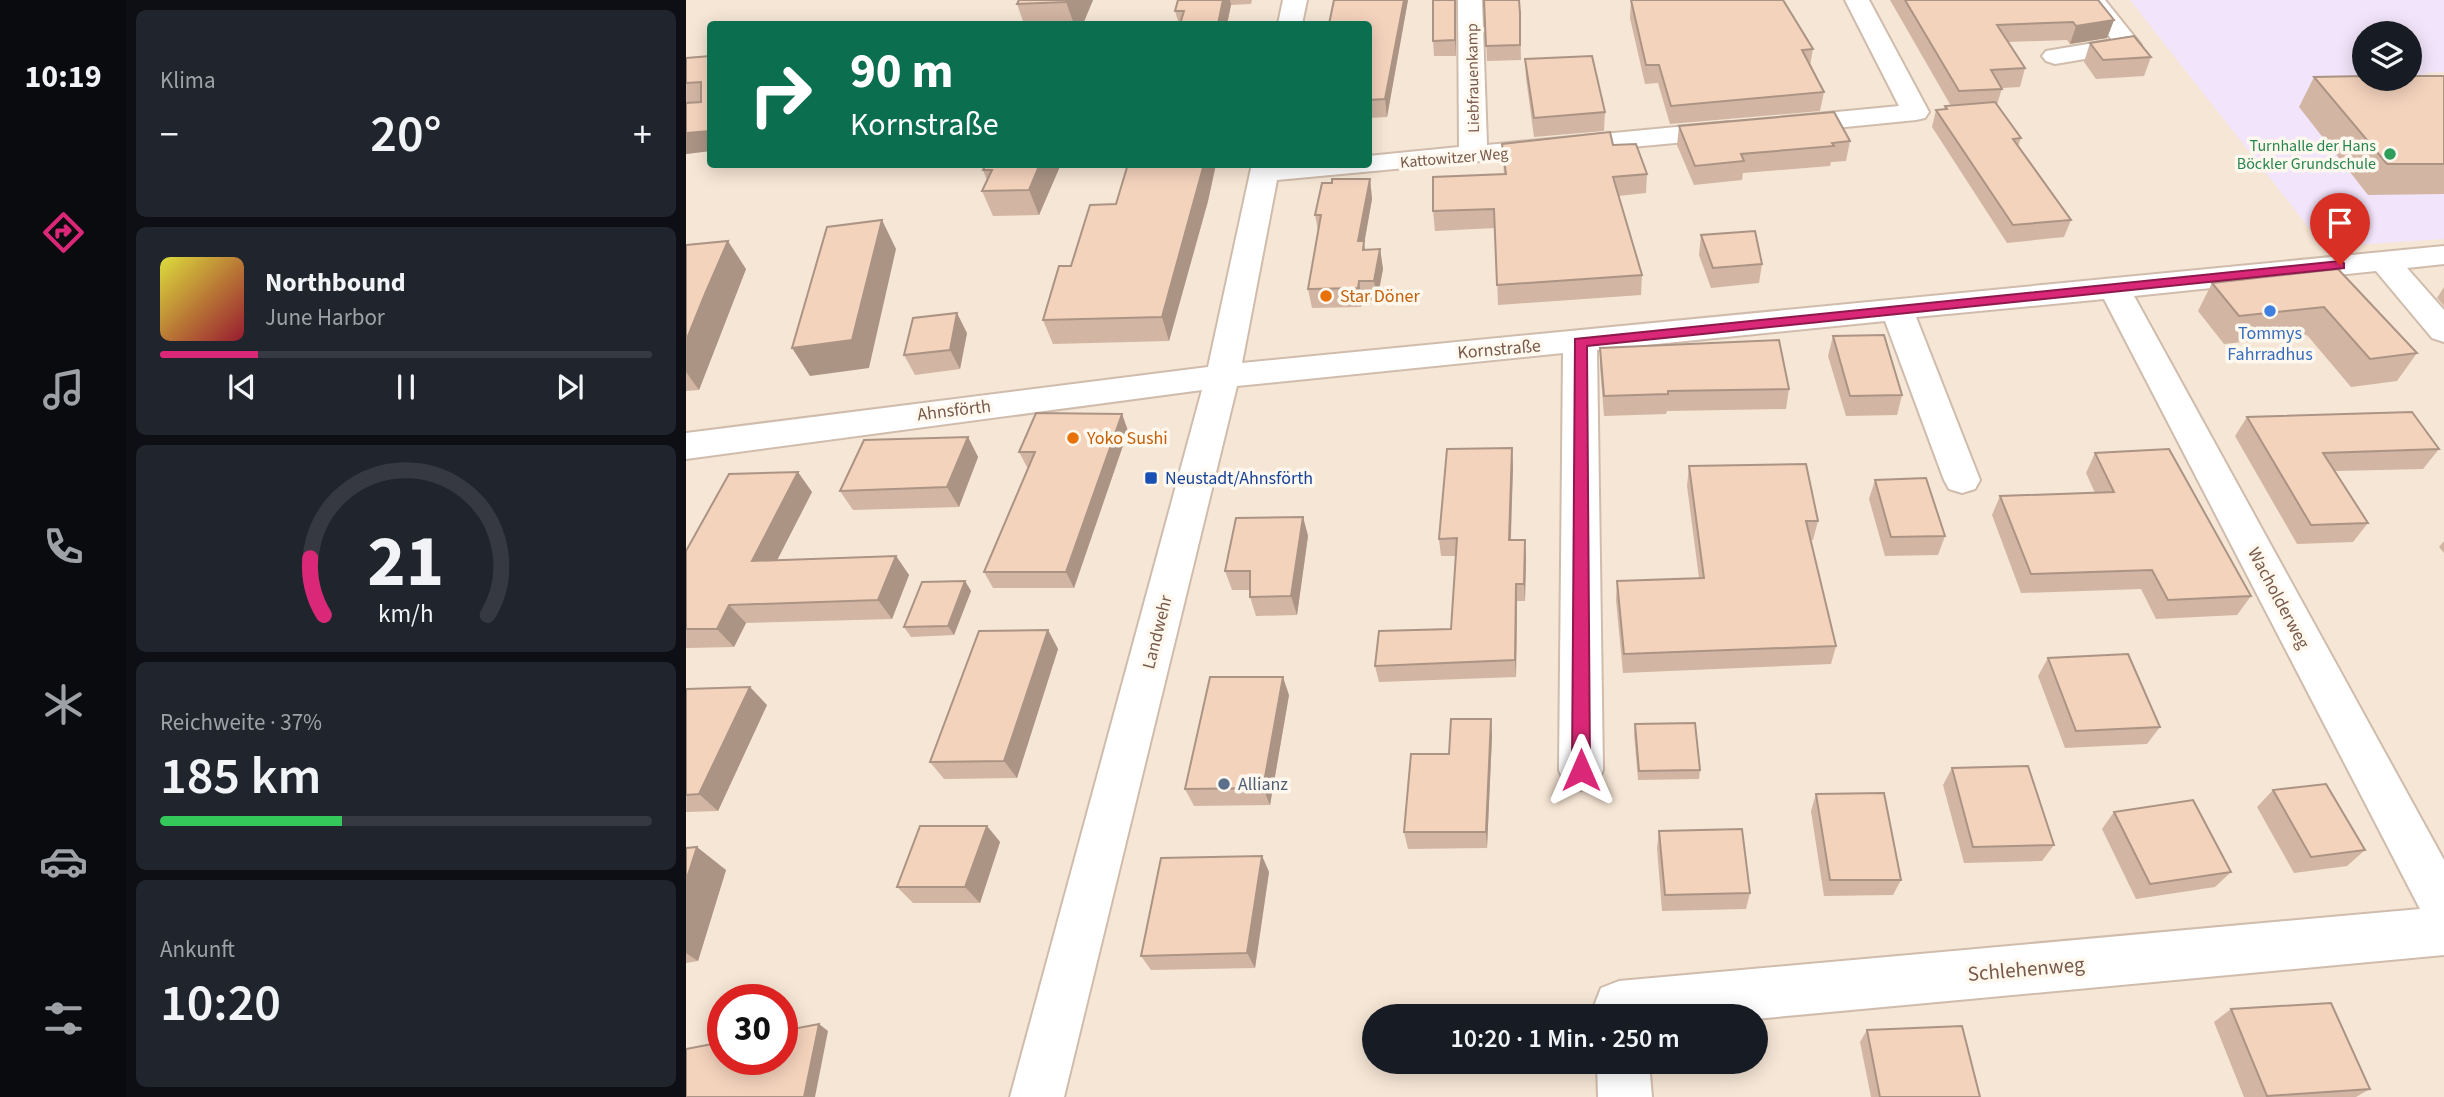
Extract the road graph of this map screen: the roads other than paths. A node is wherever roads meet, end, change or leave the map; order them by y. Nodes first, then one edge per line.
1 (1294, 0) edge
2 (1470, 0) edge
3 (1857, 0) edge
4 (2093, 0) edge
5 (1290, 21) edge
6 (2055, 56) dead end
7 (1473, 155) junction
8 (1372, 164) edge
9 (1284, 168) edge
10 (1265, 169) edge
11 (2444, 255) edge
12 (2383, 260) junction
13 (2114, 288) junction
14 (1897, 310) junction
15 (2444, 331) edge
16 (1580, 342) junction
17 (1223, 376) junction
18 (686, 446) edge
19 (1962, 480) dead end
20 (1581, 770) dead end
21 (2444, 907) edge
22 (2444, 931) edge
23 (1692, 1004) edge
24 (1624, 1074) edge
25 (1037, 1097) edge
26 (1625, 1097) edge

1 - 5 street
2 - 7 street, Liebfrauenkamp
3 - 7 street, Kattowitzer Weg
4 - 6 street
7 - 8 street, Kattowitzer Weg
9 - 10 street
10 - 17 street, Landwehr
11 - 12 street, Kornstraße
12 - 13 street, Kornstraße
12 - 15 street
13 - 14 street, Kornstraße
13 - 21 street, Wacholderweg
14 - 16 street, Kornstraße
14 - 19 street
16 - 17 street, Kornstraße
16 - 20 street
17 - 18 street, Ahnsförth
17 - 25 street, Landwehr
22 - 23 street, Schlehenweg
24 - 26 street

